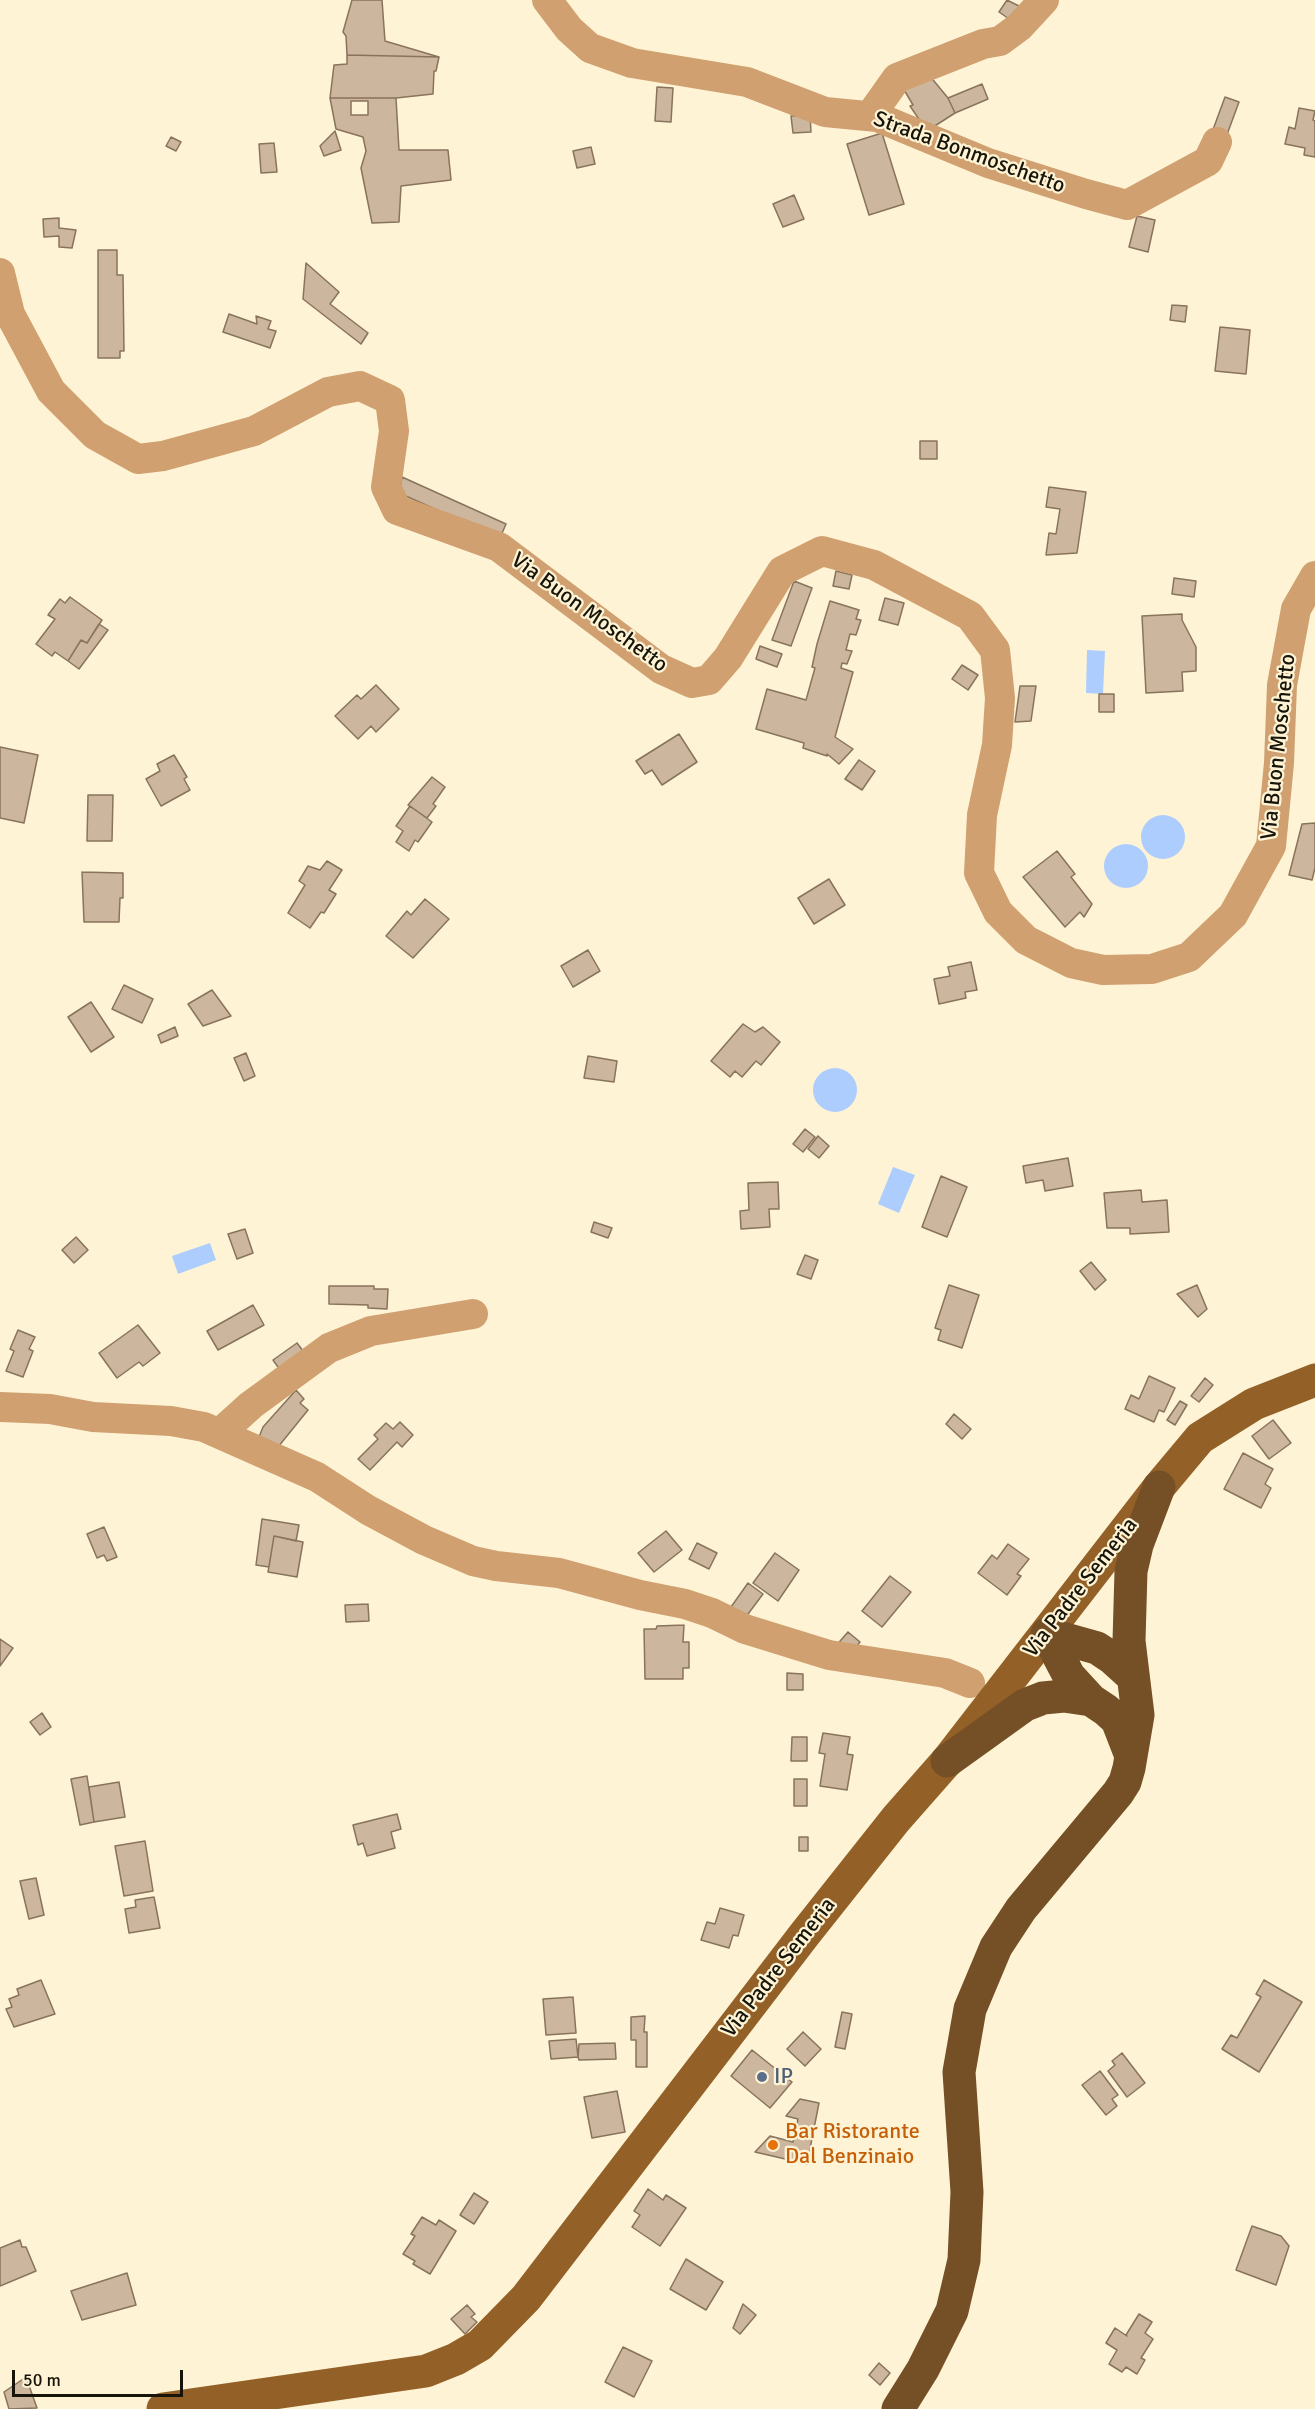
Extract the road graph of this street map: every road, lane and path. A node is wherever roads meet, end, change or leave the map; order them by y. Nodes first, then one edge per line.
1 (547, 0) edge
2 (1044, 0) edge
3 (870, 116) junction
4 (1217, 142) dead end
5 (0, 273) edge
6 (1315, 576) edge
7 (473, 1314) dead end
8 (1315, 1380) edge
9 (0, 1407) edge
10 (220, 1434) junction
11 (1159, 1487) junction
12 (1047, 1634) junction
13 (1133, 1677) junction
14 (970, 1683) dead end
15 (1091, 1700) junction
16 (1131, 1756) junction
17 (947, 1761) junction
18 (163, 2409) edge
19 (898, 2409) edge

1 - 3 street, Strada Bonmoschetto
2 - 3 street
3 - 4 street, Strada Bonmoschetto
5 - 6 street, Via Buon Moschetto
7 - 10 street
8 - 11 main road, Via Padre Semeria
9 - 10 street
10 - 14 street
11 - 12 main road, Via Padre Semeria
11 - 13 highway
12 - 13 highway
12 - 15 highway
12 - 17 main road, Via Padre Semeria
13 - 16 highway
15 - 16 highway
15 - 17 highway
16 - 19 highway
17 - 18 main road, Via Padre Semeria

